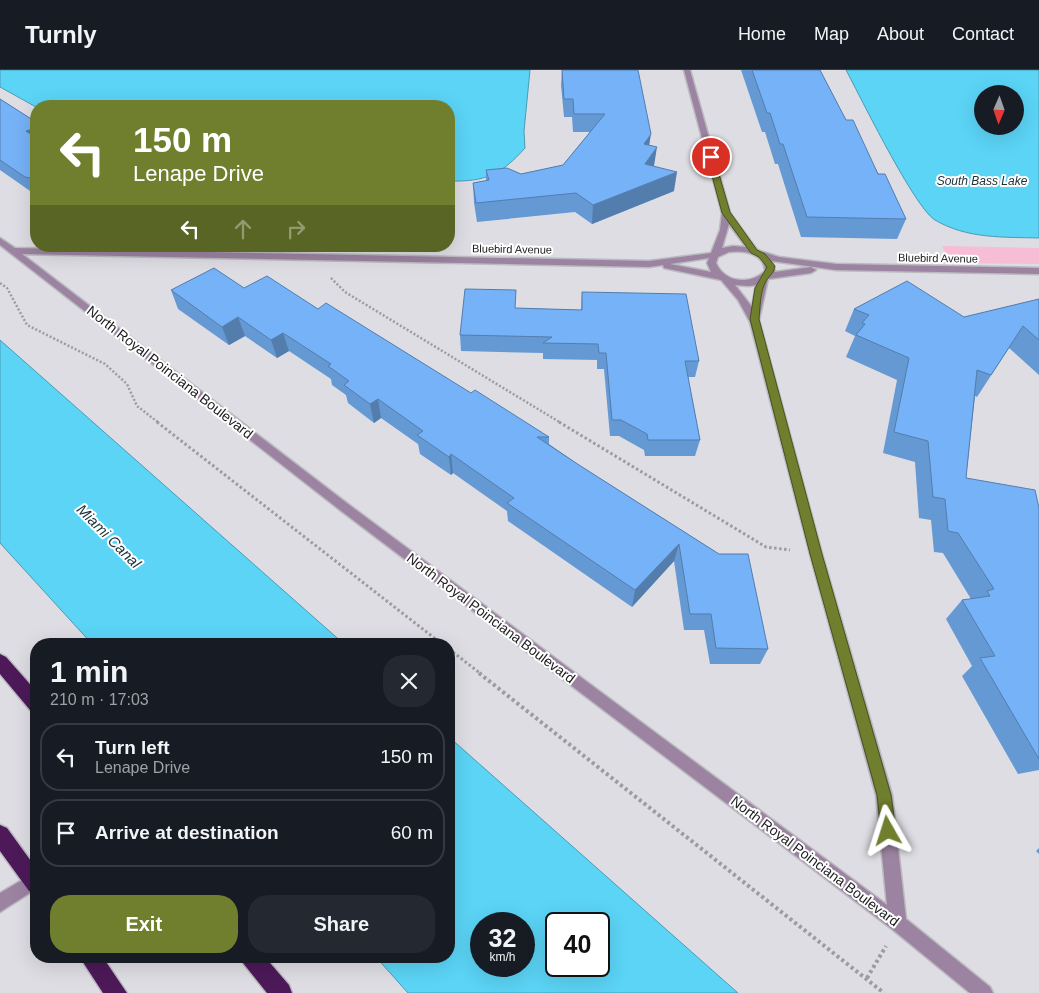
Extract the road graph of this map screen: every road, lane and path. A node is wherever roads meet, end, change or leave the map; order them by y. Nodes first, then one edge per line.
1 (687, 70) edge
2 (726, 213) junction
3 (0, 241) edge
4 (14, 251) junction
5 (30, 251) edge
6 (73, 252) edge
7 (756, 253) junction
8 (714, 254) junction
9 (310, 256) junction
10 (650, 264) junction
11 (836, 267) junction
12 (1039, 271) edge
13 (722, 278) junction
14 (764, 278) junction
15 (0, 283) edge
16 (754, 319) junction
17 (816, 554) junction
18 (434, 638) edge
19 (455, 654) edge
20 (0, 662) edge
21 (30, 697) edge
22 (0, 835) edge
23 (30, 876) edge
24 (30, 886) edge
25 (0, 903) edge
26 (898, 924) junction
27 (94, 963) edge
28 (256, 963) edge
29 (867, 978) junction
30 (116, 993) edge
31 (281, 993) edge
32 (884, 993) edge
33 (984, 993) edge

1 - 2 street
2 - 7 street
2 - 8 street
3 - 4 street, North Royal Poinciana Boulevard
4 - 5 street, Bluebird Avenue
4 - 26 street, North Royal Poinciana Boulevard
6 - 9 street, Bluebird Avenue
7 - 8 street, Bluebird Avenue
7 - 11 street, Bluebird Avenue
7 - 14 street
8 - 10 street, Bluebird Avenue
8 - 13 street
9 - 10 street, Bluebird Avenue
9 - 17 path
10 - 13 street, Bluebird Avenue
11 - 12 street, Bluebird Avenue
11 - 14 street, Bluebird Avenue
13 - 14 street, Bluebird Avenue
13 - 16 street
14 - 16 street
15 - 18 path
16 - 17 street
17 - 26 street
19 - 29 path
20 - 21 highway
22 - 23 highway
24 - 25 street
26 - 29 path
26 - 33 street, North Royal Poinciana Boulevard
27 - 30 highway
28 - 31 highway
29 - 32 path

